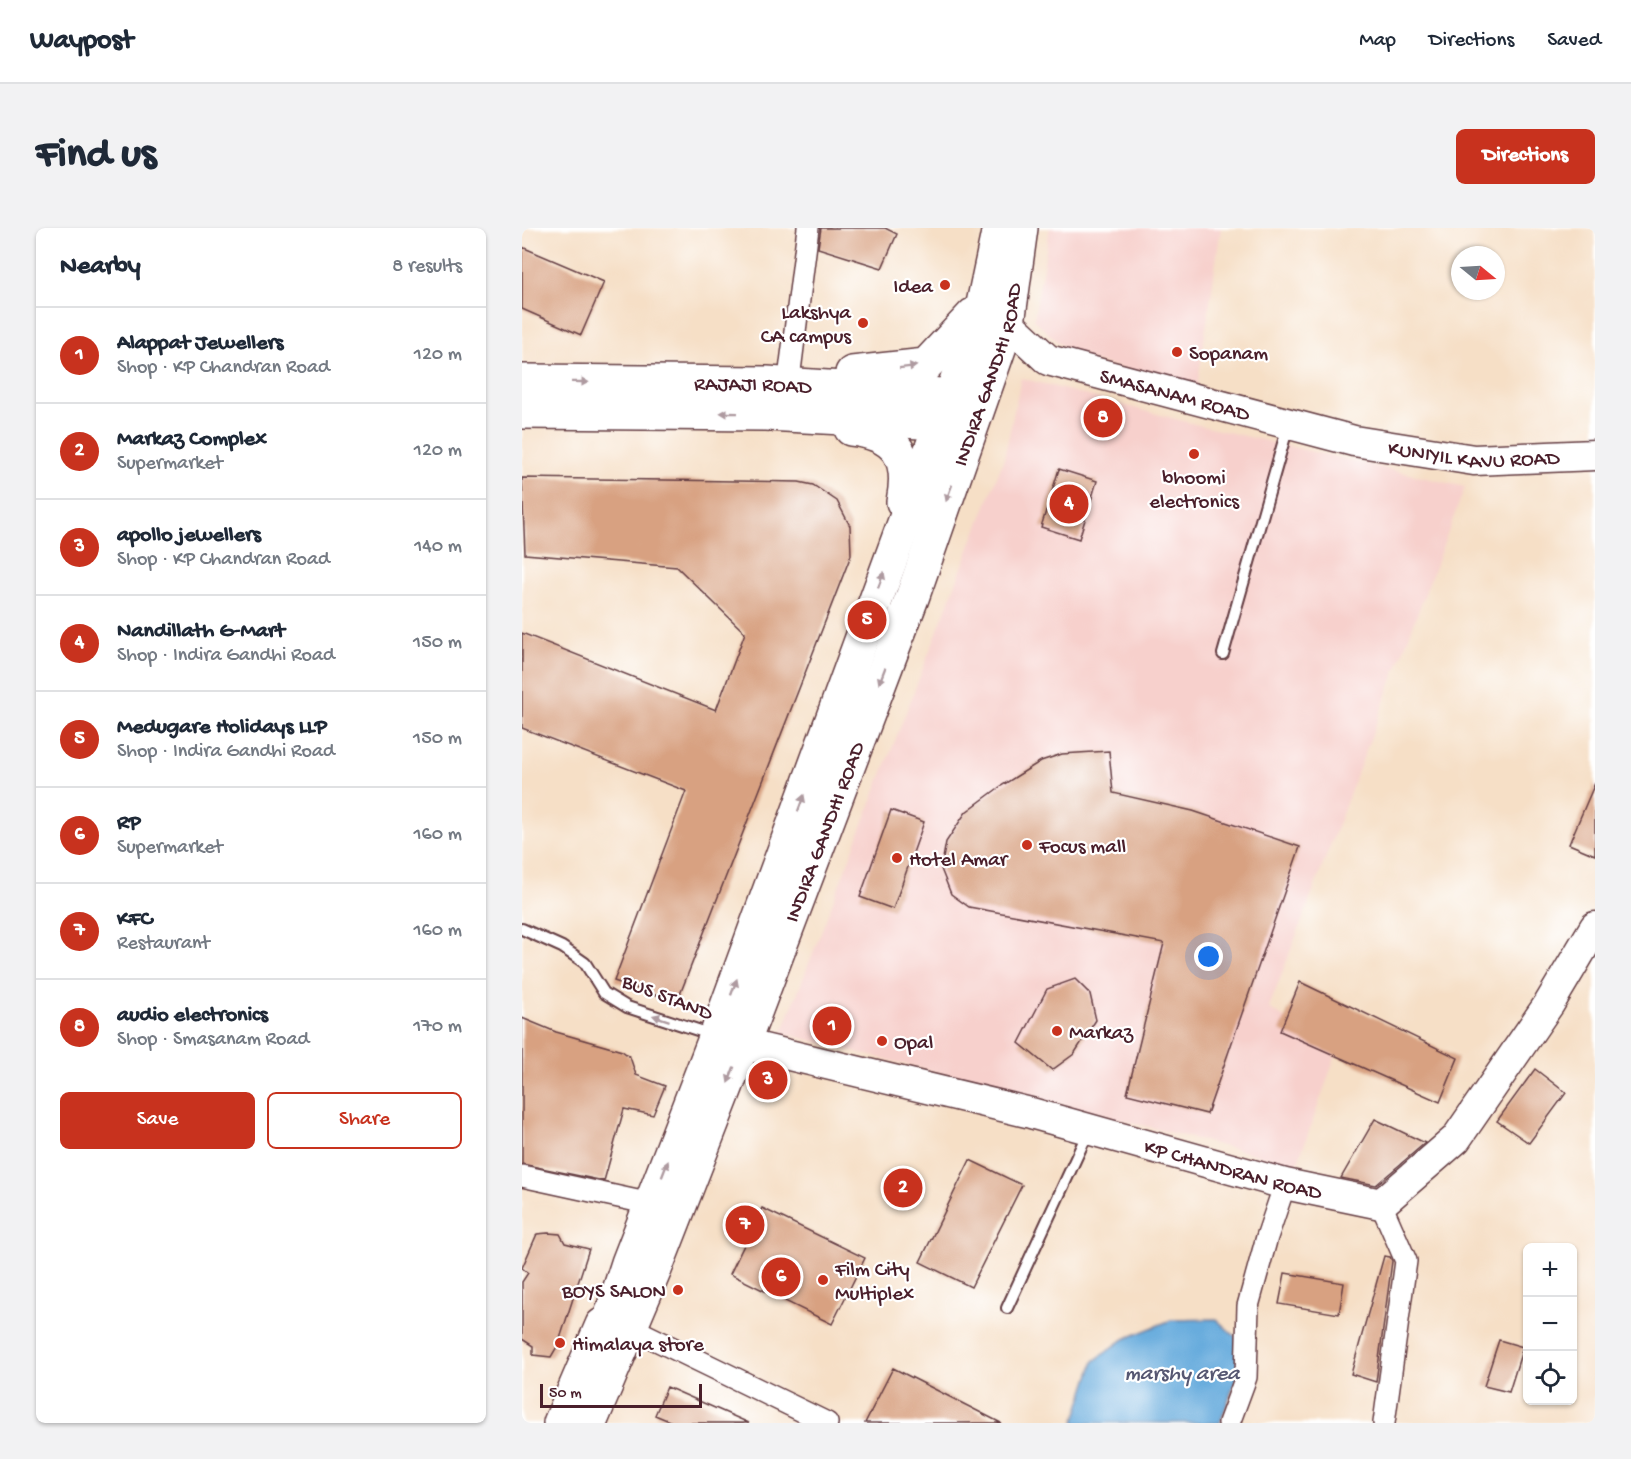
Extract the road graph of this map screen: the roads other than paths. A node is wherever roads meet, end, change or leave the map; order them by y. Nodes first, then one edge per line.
1 (808, 228) edge
2 (999, 228) edge
3 (1022, 228) edge
4 (996, 313) junction
5 (522, 381) edge
6 (774, 392) junction
7 (945, 409) junction
8 (522, 412) edge
9 (976, 418) junction
10 (1288, 425) junction
11 (1354, 441) joint
12 (1595, 455) edge
13 (896, 539) junction
14 (1223, 654) dead end
15 (1595, 927) edge
16 (522, 929) edge
17 (730, 1040) junction
18 (1089, 1130) junction
19 (522, 1176) edge
20 (1285, 1184) junction
21 (651, 1204) junction
22 (1381, 1204) junction
23 (642, 1265) junction
24 (1007, 1308) dead end
25 (644, 1334) junction
26 (560, 1423) edge
27 (579, 1423) edge
28 (590, 1423) edge
29 (607, 1423) edge
30 (827, 1423) edge
31 (1229, 1423) edge
32 (1384, 1423) edge

1 - 6 street
2 - 4 main road, INDIRA GANDHI ROAD
3 - 4 main road, INDIRA GANDHI ROAD
6 -> 4 main road
4 - 7 main road, INDIRA GANDHI ROAD
4 - 9 main road, INDIRA GANDHI ROAD
4 - 10 street, SMASANAM ROAD
5 -> 6 main road, RAJAJI ROAD
6 - 7 main road, RAJAJI ROAD
6 -> 8 main road
6 - 13 main road
7 - 9 main road, RAJAJI ROAD
7 - 13 main road, INDIRA GANDHI ROAD
9 -> 17 main road, INDIRA GANDHI ROAD
10 - 11 street, SMASANAM ROAD
10 - 14 lane
11 - 12 street, KUNIYIL KAVU ROAD
17 -> 13 main road, INDIRA GANDHI ROAD
15 - 22 street
17 -> 16 lane, BUS STAND
17 - 18 street, KP CHANDRAN ROAD
21 -> 17 main road, INDIRA GANDHI ROAD
17 -> 23 main road, INDIRA GANDHI ROAD
18 - 20 street, KP CHANDRAN ROAD
18 - 24 lane
19 - 21 street
20 - 22 street, KP CHANDRAN ROAD
20 - 31 street
21 - 23 main road, INDIRA GANDHI ROAD
22 - 32 street
23 - 25 main road
23 - 26 main road
23 - 27 main road, INDIRA GANDHI ROAD
23 - 28 main road, INDIRA GANDHI ROAD
25 - 29 main road
25 - 30 street

